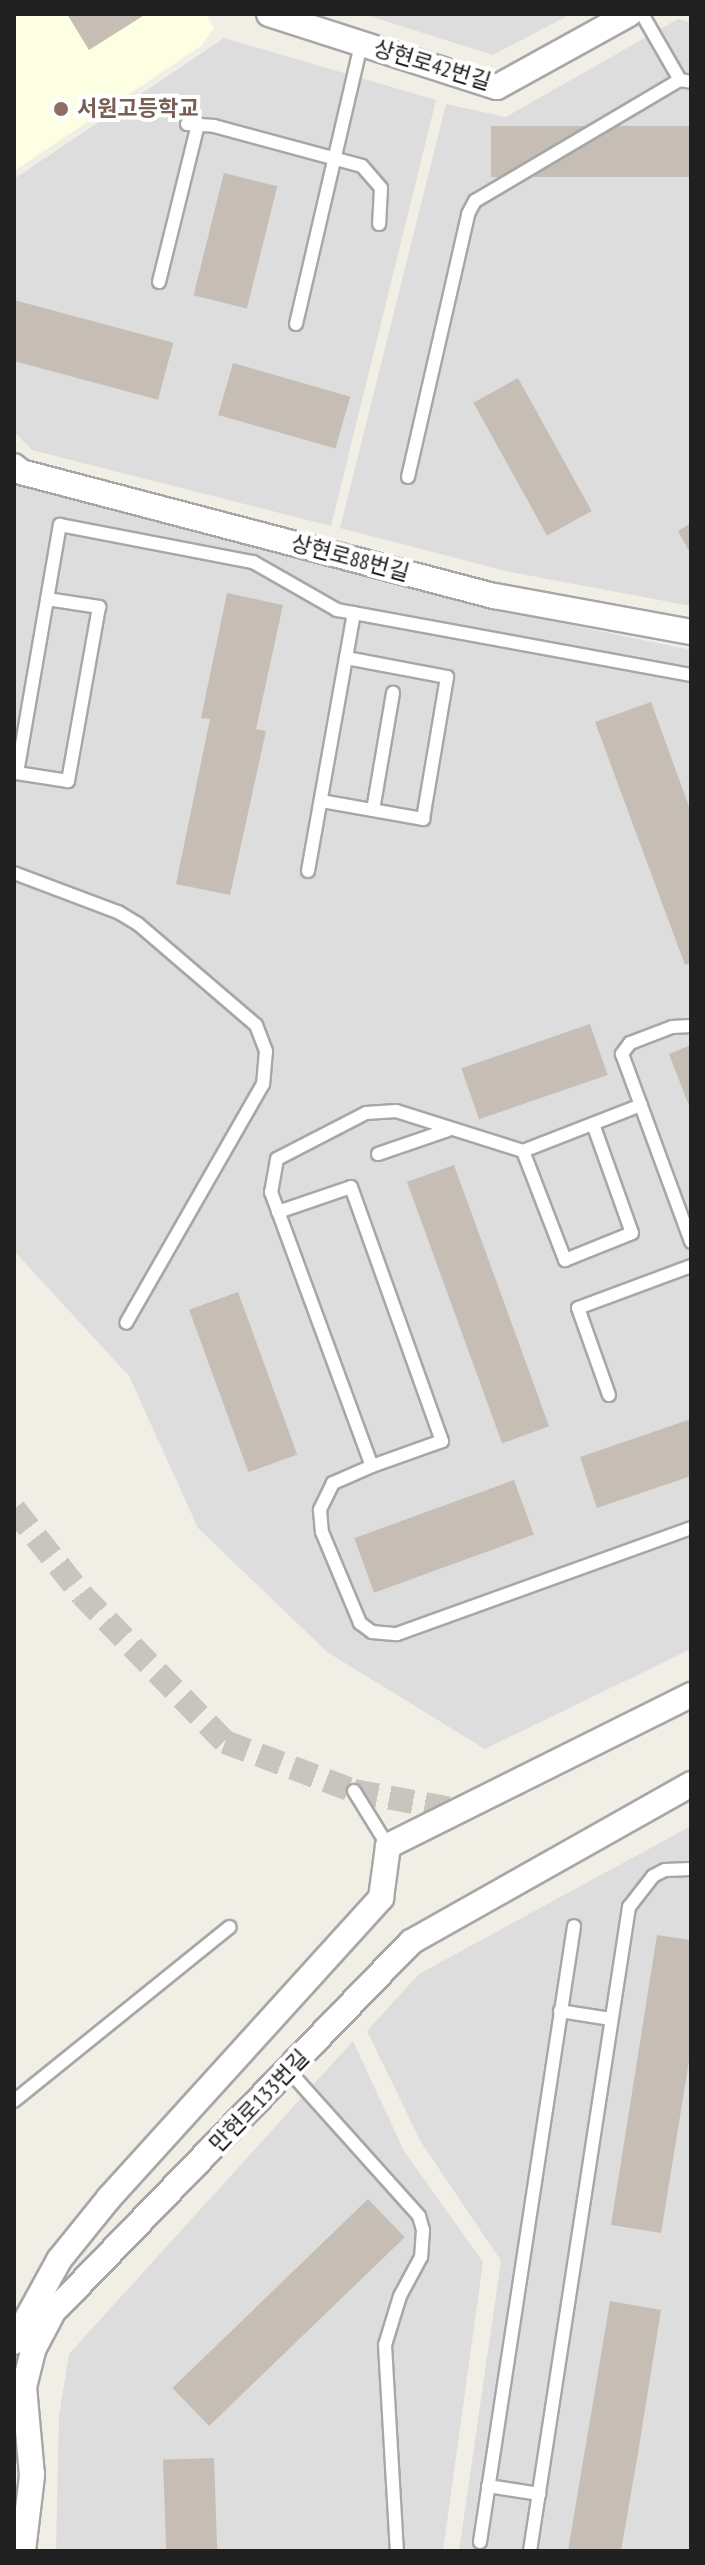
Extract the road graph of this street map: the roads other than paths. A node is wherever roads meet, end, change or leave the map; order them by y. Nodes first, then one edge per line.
1 (269, 14) edge
2 (629, 14) edge
3 (642, 14) edge
4 (361, 44) junction
5 (686, 81) edge
6 (334, 159) junction
7 (379, 224) dead end
8 (159, 282) dead end
9 (296, 324) dead end
10 (14, 466) edge
11 (408, 477) dead end
12 (47, 599) junction
13 (354, 613) junction
14 (691, 632) edge
15 (346, 658) junction
16 (691, 675) edge
17 (393, 693) dead end
18 (321, 801) junction
19 (373, 810) junction
20 (308, 871) dead end
21 (14, 873) edge
22 (691, 1026) edge
23 (641, 1105) junction
24 (593, 1124) junction
25 (448, 1130) junction
26 (523, 1151) junction
27 (378, 1154) dead end
28 (278, 1212) junction
29 (691, 1242) edge
30 (691, 1266) edge
31 (126, 1323) dead end
32 (609, 1395) dead end
33 (372, 1466) junction
34 (691, 1528) edge
35 (691, 1695) edge
36 (691, 1784) edge
37 (354, 1791) dead end
38 (388, 1846) junction
39 (691, 1869) edge
40 (574, 1926) dead end
41 (230, 1927) dead end
42 (560, 2011) junction
43 (611, 2019) junction
44 (290, 2072) junction
45 (14, 2101) edge
46 (14, 2342) edge
47 (488, 2486) junction
48 (539, 2494) junction
49 (14, 2518) edge
50 (480, 2542) dead end
51 (22, 2551) edge
52 (397, 2551) edge
53 (530, 2551) edge

1 - 4 street, 상현로42번길
2 - 4 street, 상현로42번길
3 - 5 lane
4 - 6 lane
5 - 11 lane
6 - 7 lane
6 - 8 lane
6 - 9 lane
10 - 14 street, 상현로88번길
12 - 12 lane
12 - 13 lane
13 - 15 lane
13 - 16 lane
15 - 18 lane
15 - 19 lane
17 - 19 lane
18 - 19 lane
18 - 20 lane
21 - 31 lane
22 - 23 lane
23 - 24 lane
23 - 29 lane
24 - 26 lane
24 - 26 lane
25 - 26 lane
25 - 27 lane
25 - 28 lane
28 - 33 lane
28 - 33 lane
30 - 32 lane
33 - 34 lane
35 - 38 street
36 - 44 street, 만현로133번길
37 - 38 lane
38 - 46 street
39 - 43 lane
40 - 42 lane
41 - 45 lane
42 - 43 lane
42 - 47 lane
43 - 48 lane
44 - 51 street, 만현로133번길
44 - 52 lane
47 - 48 lane
47 - 50 lane
48 - 53 lane
49 - 51 street

